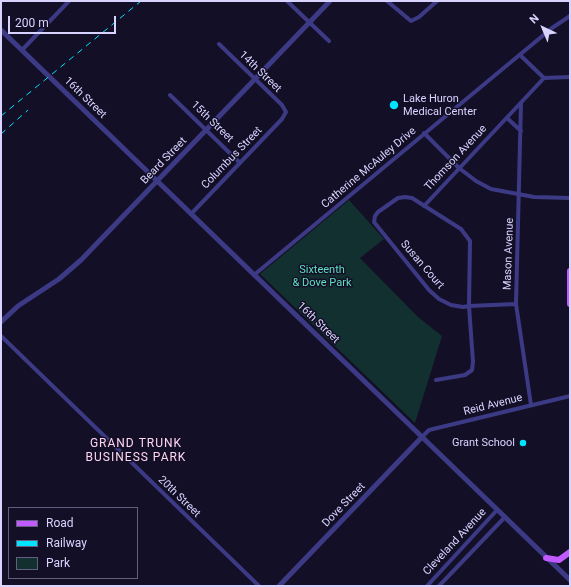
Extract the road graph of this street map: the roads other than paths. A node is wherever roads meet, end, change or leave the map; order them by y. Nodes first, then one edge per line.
1 (69, 1) edge
2 (287, 1) edge
3 (330, 1) edge
4 (387, 1) edge
5 (437, 1) edge
6 (570, 16) edge
7 (310, 23) junction
8 (1, 30) edge
9 (329, 41) dead end
10 (219, 44) dead end
11 (22, 50) junction
12 (520, 55) junction
13 (570, 77) edge
14 (544, 78) junction
15 (255, 79) junction
16 (170, 95) dead end
17 (521, 103) junction
18 (285, 114) joint
19 (507, 118) junction
20 (207, 130) junction
21 (522, 131) junction
22 (424, 134) junction
23 (240, 163) junction
24 (459, 168) junction
25 (158, 181) junction
26 (520, 194) junction
27 (570, 198) edge
28 (424, 206) junction
29 (191, 214) junction
30 (373, 219) joint
31 (570, 271) edge
32 (254, 275) junction
33 (516, 304) junction
34 (570, 304) edge
35 (469, 306) junction
36 (1, 322) edge
37 (1, 336) edge
38 (436, 380) dead end
39 (570, 396) edge
40 (531, 405) junction
41 (422, 437) junction
42 (497, 510) junction
43 (505, 517) junction
44 (570, 552) edge
45 (546, 558) junction
46 (570, 580) edge
47 (259, 586) edge
48 (279, 586) edge
49 (427, 586) edge
50 (440, 586) edge

1 - 11 street
2 - 7 street
3 - 7 street, Beard Street
4 - 5 street
6 - 12 street, Catherine McAuley Drive
7 - 9 street
7 - 15 street, Beard Street
8 - 11 street, 16th Street
10 - 15 street, 14th Street
11 - 25 street, 16th Street
12 - 14 street
12 - 22 street, Catherine McAuley Drive
13 - 14 street
14 - 17 street, Thomson Avenue
15 - 18 street, 14th Street
15 - 20 street, Beard Street
16 - 20 street, 15th Street
17 - 19 street, Thomson Avenue
17 - 21 street, Mason Avenue
18 - 23 street, Columbus Street
19 - 21 street
19 - 24 street, Thomson Avenue
20 - 23 street, 15th Street
20 - 25 street, Beard Street
21 - 26 street, Mason Avenue
22 - 24 street
22 - 32 street, Catherine McAuley Drive
23 - 29 street, Columbus Street
24 - 26 street
24 - 28 street, Thomson Avenue
25 - 29 street, 16th Street
25 - 36 street, Beard Street
26 - 27 street
26 - 33 street, Mason Avenue
28 - 30 street, Thomson Avenue
28 - 35 street
29 - 32 street, 16th Street
30 - 35 street, Susan Court
31 - 34 main road
32 - 41 street, 16th Street
33 - 35 street, Susan Court
33 - 40 street, Mason Avenue
35 - 38 street
37 - 47 street, 20th Street
39 - 40 street, Reid Avenue
40 - 41 street, Reid Avenue
41 - 42 street, 16th Street
41 - 48 street, Dove Street
42 - 43 street, 16th Street
42 - 49 street, Cleveland Avenue
43 - 45 street, 16th Street
43 - 50 street, Cleveland Avenue
44 - 45 main road
45 - 46 street, 16th Street

